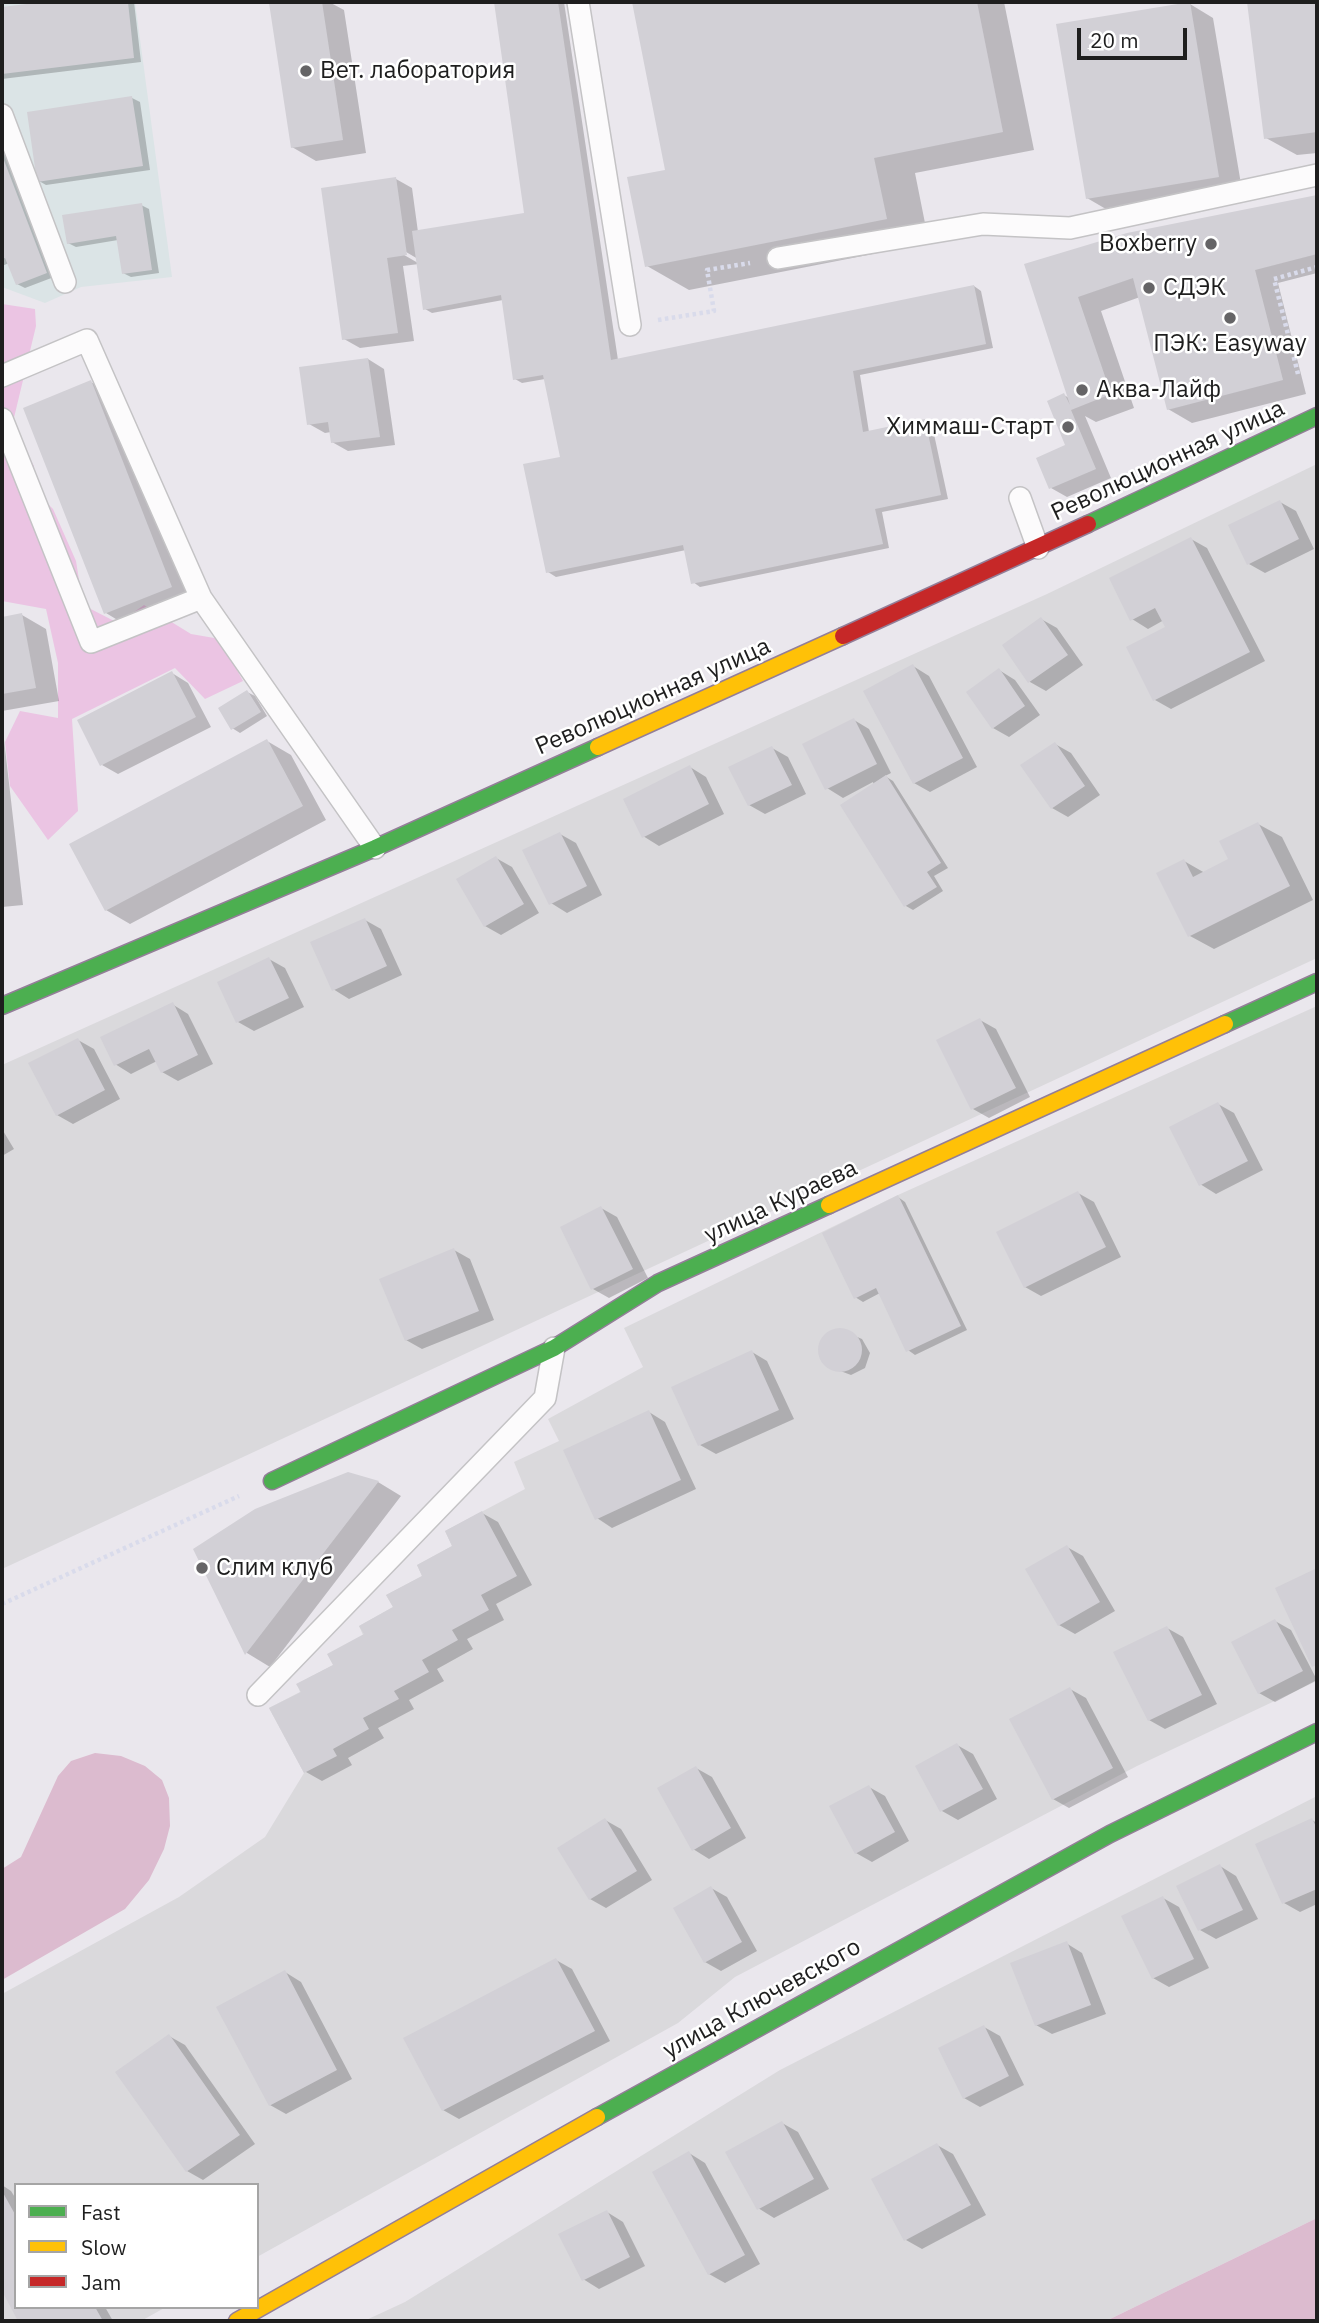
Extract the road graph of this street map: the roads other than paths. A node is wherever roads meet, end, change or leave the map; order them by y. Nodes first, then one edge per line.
1 (578, 2) edge
2 (2, 116) edge
3 (1317, 175) edge
4 (778, 258) road end
5 (65, 282) dead end
6 (630, 325) road end
7 (2, 376) edge
8 (1317, 416) edge
9 (2, 419) edge
10 (1020, 498) dead end
11 (1038, 548) junction
12 (201, 598) junction
13 (375, 848) junction
14 (1317, 982) edge
15 (2, 1006) edge
16 (554, 1348) junction
17 (272, 1481) road end
18 (258, 1695) dead end
19 (1317, 1732) edge
20 (258, 2309) edge
21 (259, 2309) edge
22 (237, 2321) edge

1 - 6 lane
2 - 5 lane
3 - 4 lane
7 - 12 lane
8 - 11 street, Революционная улица
9 - 12 lane
10 - 11 lane
11 - 13 street, Революционная улица
12 - 13 lane
13 - 15 street, Революционная улица
14 - 16 street, улица Кураева
16 - 17 street, улица Кураева
16 - 18 lane
19 - 21 street, улица Ключевского
20 - 22 street, улица Ключевского

